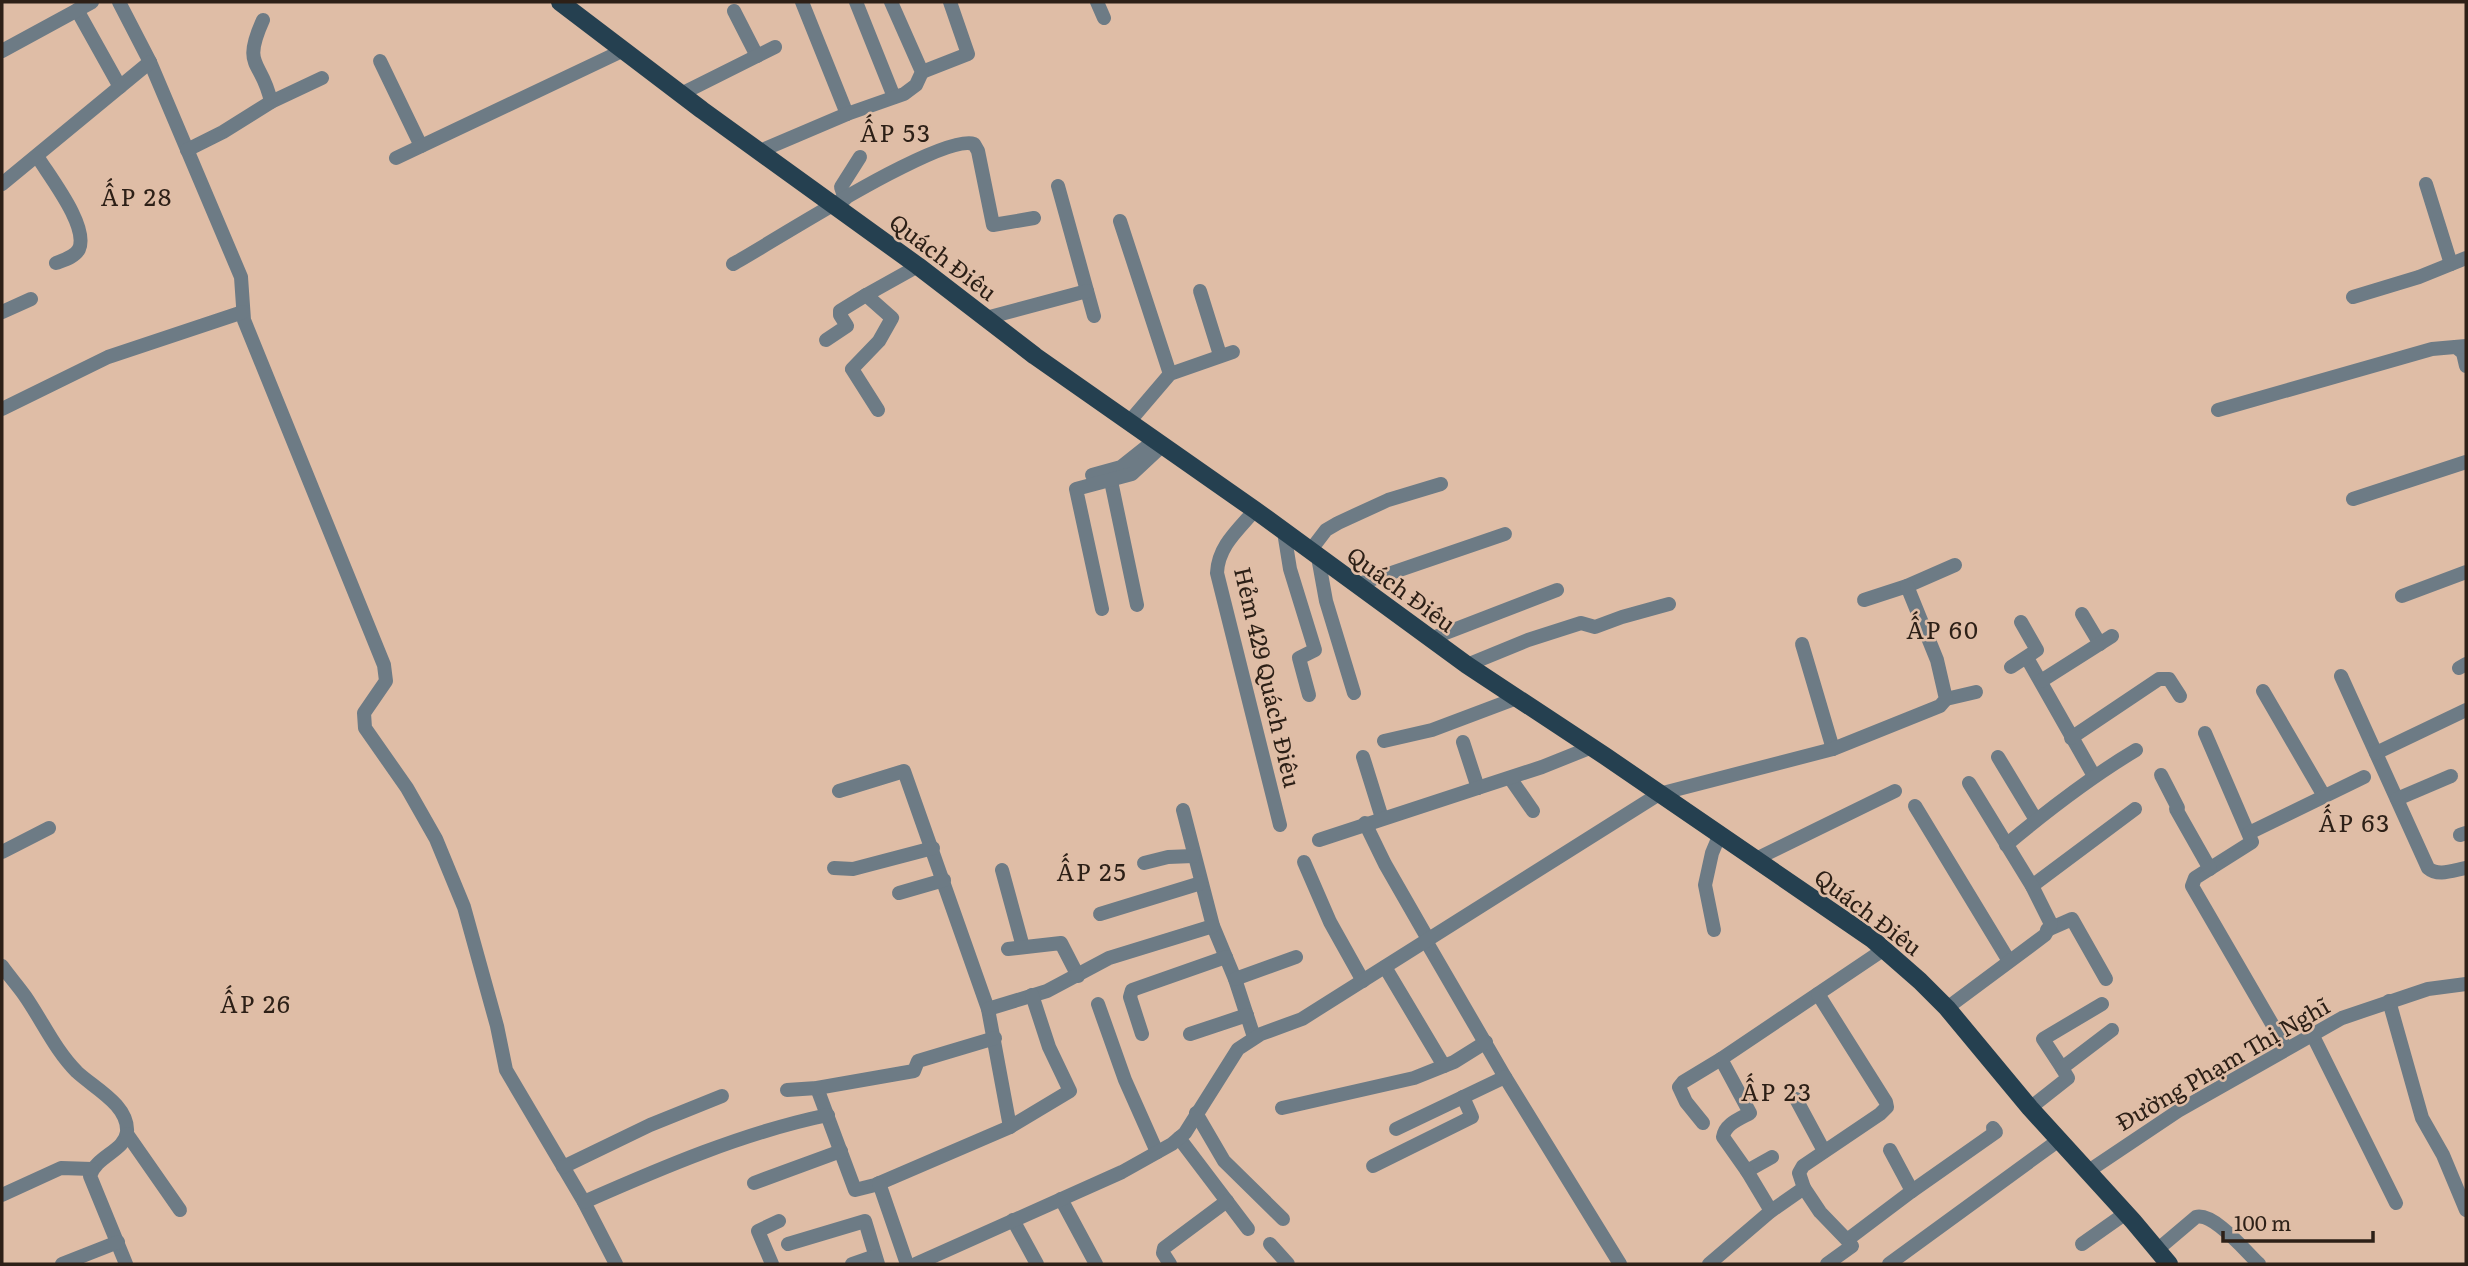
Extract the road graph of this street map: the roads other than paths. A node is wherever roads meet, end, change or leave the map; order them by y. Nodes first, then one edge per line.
1 (92, 2) edge
2 (120, 2) edge
3 (559, 2) edge
4 (803, 2) edge
5 (856, 2) edge
6 (891, 2) edge
7 (950, 2) edge
8 (1097, 2) edge
9 (77, 10) junction
10 (734, 11) dead end
11 (1104, 18) dead end
12 (263, 20) dead end
13 (775, 47) dead end
14 (624, 50) junction
15 (2, 51) edge
16 (757, 56) junction
17 (380, 61) dead end
18 (150, 62) junction
19 (922, 72) junction
20 (322, 78) dead end
21 (120, 87) junction
22 (681, 94) junction
23 (894, 97) junction
24 (271, 102) junction
25 (846, 114) junction
26 (421, 146) junction
27 (187, 150) junction
28 (761, 151) junction
29 (37, 156) junction
30 (860, 157) dead end
31 (396, 158) dead end
32 (2, 184) edge
33 (2426, 184) dead end
34 (1058, 186) dead end
35 (840, 202) junction
36 (1034, 219) dead end
37 (1120, 221) dead end
38 (2466, 258) edge
39 (56, 263) dead end
40 (733, 264) dead end
41 (2451, 264) junction
42 (918, 266) junction
43 (1087, 291) junction
44 (1200, 291) dead end
45 (866, 295) junction
46 (2353, 298) dead end
47 (31, 299) dead end
48 (2, 312) edge
49 (243, 312) junction
50 (1094, 316) dead end
51 (986, 318) junction
52 (826, 340) dead end
53 (2461, 346) edge
54 (2466, 366) edge
55 (1170, 373) junction
56 (3, 405) edge
57 (878, 410) dead end
58 (2218, 410) dead end
59 (1129, 422) junction
60 (1158, 443) junction
61 (2466, 462) edge
62 (1092, 475) dead end
63 (1111, 481) junction
64 (1441, 484) dead end
65 (2353, 499) dead end
66 (1255, 510) junction
67 (1284, 532) junction
68 (1504, 534) dead end
69 (1314, 554) junction
70 (1955, 565) dead end
71 (2466, 572) edge
72 (1356, 585) junction
73 (1907, 586) junction
74 (1557, 590) dead end
75 (2402, 596) dead end
76 (1864, 600) dead end
77 (1669, 604) dead end
78 (1137, 605) dead end
79 (1102, 609) dead end
80 (2082, 614) dead end
81 (2021, 622) dead end
82 (1430, 639) junction
83 (1802, 644) dead end
84 (2027, 658) junction
85 (1467, 665) junction
86 (2011, 667) dead end
87 (2341, 676) dead end
88 (2041, 681) junction
89 (2263, 691) dead end
90 (1976, 692) dead end
91 (1354, 693) dead end
92 (1310, 695) dead end
93 (2180, 696) dead end
94 (1517, 698) junction
95 (1946, 699) junction
96 (2466, 710) edge
97 (2205, 733) dead end
98 (2071, 738) junction
99 (1384, 741) dead end
100 (1463, 742) dead end
101 (1592, 747) junction
102 (1833, 749) junction
103 (2136, 750) dead end
104 (2376, 753) junction
105 (1363, 757) dead end
106 (1998, 757) dead end
107 (2161, 775) dead end
108 (2094, 776) junction
109 (2451, 776) dead end
110 (2364, 777) dead end
111 (1510, 778) junction
112 (1969, 783) dead end
113 (1478, 788) junction
114 (839, 791) dead end
115 (1895, 791) dead end
116 (1659, 794) junction
117 (2324, 796) junction
118 (2397, 799) junction
119 (1914, 806) dead end
120 (2135, 809) dead end
121 (1183, 810) dead end
122 (1533, 811) dead end
123 (1382, 818) junction
124 (2036, 820) junction
125 (1365, 823) junction
126 (1280, 825) dead end
127 (49, 828) dead end
128 (2249, 833) junction
129 (1720, 834) junction
130 (1319, 840) dead end
131 (2006, 845) junction
132 (933, 848) junction
133 (2, 852) edge
134 (1194, 856) junction
135 (1756, 859) junction
136 (1304, 862) dead end
137 (1144, 863) dead end
138 (834, 868) dead end
139 (2466, 868) edge
140 (2210, 869) junction
141 (1002, 870) dead end
142 (944, 880) junction
143 (1201, 883) junction
144 (2032, 886) junction
145 (899, 893) dead end
146 (1100, 914) dead end
147 (1213, 926) junction
148 (1714, 930) dead end
149 (2047, 930) junction
150 (1427, 940) junction
151 (1883, 950) junction
152 (1226, 957) junction
153 (1296, 957) dead end
154 (2009, 961) junction
155 (2, 966) edge
156 (1385, 967) junction
157 (1078, 975) junction
158 (1235, 979) junction
159 (2106, 979) dead end
160 (1363, 981) junction
161 (2466, 984) edge
162 (1818, 994) junction
163 (1032, 995) junction
164 (2389, 1001) junction
165 (1098, 1004) dead end
166 (2102, 1004) dead end
167 (1947, 1008) junction
168 (988, 1009) junction
169 (1247, 1015) junction
170 (2112, 1030) dead end
171 (1142, 1034) dead end
172 (1190, 1034) dead end
173 (2312, 1034) junction
174 (1254, 1037) junction
175 (995, 1038) junction
176 (1486, 1042) junction
177 (2286, 1048) junction
178 (1721, 1059) junction
179 (1444, 1066) junction
180 (2062, 1068) junction
181 (1505, 1077) junction
182 (817, 1087) junction
183 (787, 1090) dead end
184 (722, 1097) dead end
185 (1462, 1097) junction
186 (1796, 1099) dead end
187 (1282, 1108) dead end
188 (2030, 1108) junction
189 (1196, 1113) junction
190 (828, 1115) junction
191 (1703, 1123) dead end
192 (1010, 1127) junction
193 (1993, 1128) dead end
194 (1396, 1129) dead end
195 (127, 1134) junction
196 (1179, 1138) junction
197 (2059, 1140) junction
198 (1890, 1150) dead end
199 (841, 1151) junction
200 (1824, 1151) junction
201 (1157, 1152) junction
202 (1772, 1157) dead end
203 (1373, 1166) dead end
204 (563, 1167) junction
205 (92, 1169) junction
206 (1747, 1171) junction
207 (2087, 1172) junction
208 (754, 1183) dead end
209 (879, 1183) junction
210 (1804, 1188) junction
211 (1912, 1191) junction
212 (2, 1195) edge
213 (1061, 1199) junction
214 (1227, 1201) junction
215 (584, 1202) junction
216 (2396, 1203) dead end
217 (180, 1210) dead end
218 (2466, 1210) edge
219 (1771, 1211) junction
220 (2126, 1213) junction
221 (1283, 1219) dead end
222 (1013, 1220) junction
223 (779, 1222) dead end
224 (1248, 1229) dead end
225 (118, 1242) junction
226 (788, 1244) dead end
227 (1270, 1244) dead end
228 (2082, 1244) dead end
229 (1852, 1246) dead end
230 (2157, 1250) junction
231 (877, 1260) edge
232 (1618, 1261) edge
233 (62, 1264) edge
234 (126, 1264) edge
235 (616, 1264) edge
236 (772, 1264) edge
237 (852, 1264) edge
238 (907, 1264) edge
239 (916, 1264) edge
240 (1037, 1264) edge
241 (1096, 1264) edge
242 (1170, 1264) edge
243 (1288, 1264) edge
244 (1602, 1264) edge
245 (1709, 1264) edge
246 (1827, 1264) edge
247 (1889, 1264) edge
248 (2169, 1264) edge
249 (2259, 1264) edge

1 - 9 street
2 - 18 street
3 - 14 main road, Quách Điêu
4 - 25 street
5 - 23 street
6 - 19 street
7 - 19 street
8 - 11 street
9 - 15 street
9 - 21 street
10 - 16 street
12 - 24 street
13 - 16 street
14 - 22 main road, Quách Điêu
14 - 26 street
16 - 22 street
17 - 26 street
18 - 21 street
18 - 27 street
19 - 23 street
20 - 24 street
21 - 29 street
22 - 28 main road, Quách Điêu
23 - 25 street
24 - 27 street
25 - 28 street
26 - 31 street
27 - 49 street
28 - 35 main road, Quách Điêu
29 - 32 street
29 - 39 street
30 - 35 street
33 - 41 street
34 - 43 street
35 - 36 street
35 - 40 street
35 - 42 main road, Quách Điêu
37 - 55 street
38 - 41 street
41 - 46 street
42 - 45 street
42 - 51 main road, Quách Điêu
43 - 50 street
43 - 51 street
44 - 55 street
45 - 52 street
45 - 57 street
47 - 48 street
49 - 56 street
49 - 204 street
51 - 59 main road, Quách Điêu
53 - 54 street
53 - 58 street
55 - 59 street
59 - 60 main road, Quách Điêu
60 - 62 street
60 - 63 street
60 - 66 main road, Quách Điêu
61 - 65 street
63 - 78 street
63 - 79 street
64 - 69 street
66 - 67 main road, Quách Điêu
66 - 126 street, Hẻm 429 Quách Điêu
67 - 69 main road, Quách Điêu
67 - 92 street
68 - 72 street
69 - 72 main road, Quách Điêu
69 - 91 street
70 - 73 street
71 - 75 street
72 - 82 main road, Quách Điêu
73 - 76 street
73 - 95 street
74 - 82 street
77 - 85 street
80 - 88 street
81 - 84 street
82 - 85 main road, Quách Điêu
83 - 102 street
84 - 86 street
84 - 88 street
85 - 94 main road, Quách Điêu
87 - 104 street
88 - 98 street
89 - 117 street
90 - 95 street
93 - 98 street
94 - 99 street
94 - 101 main road, Quách Điêu
95 - 102 street
96 - 104 street
97 - 128 street
98 - 108 street
100 - 113 street
101 - 111 street
101 - 116 main road, Quách Điêu
102 - 116 street
103 - 108 street
104 - 118 street
105 - 123 street
106 - 124 street
107 - 140 street
108 - 124 street
109 - 118 street
110 - 117 street
111 - 113 street
111 - 122 street
112 - 131 street
113 - 123 street
114 - 132 street
115 - 135 street
116 - 129 main road, Quách Điêu
116 - 150 street
117 - 128 street
118 - 139 street
119 - 154 street
120 - 144 street
121 - 134 street
123 - 125 street
124 - 131 street
125 - 130 street
125 - 150 street
127 - 133 street
128 - 140 street
129 - 135 main road, Quách Điêu
129 - 148 street
131 - 144 street
132 - 138 street
132 - 142 street
134 - 137 street
134 - 143 street
135 - 151 main road, Quách Điêu
136 - 160 street
140 - 177 street
141 - 157 street
142 - 145 street
142 - 168 street
143 - 146 street
143 - 147 street
144 - 149 street
147 - 152 street
147 - 157 street
149 - 154 street
149 - 159 street
150 - 156 street
150 - 176 street
151 - 162 street
151 - 167 main road, Quách Điêu
152 - 158 street
152 - 171 street
153 - 158 street
154 - 167 street
155 - 195 street
156 - 160 street
156 - 179 street
157 - 163 street
158 - 169 street
160 - 174 street
161 - 164 street, Đường Phạm Thị Nghĩ
162 - 178 street
162 - 200 street
163 - 168 street
163 - 192 street
164 - 173 street, Đường Phạm Thị Nghĩ
164 - 218 street
165 - 201 street
166 - 180 street
167 - 188 main road, Quách Điêu
168 - 175 street
169 - 172 street
169 - 174 street
170 - 180 street
173 - 177 street, Đường Phạm Thị Nghĩ
173 - 216 street
174 - 189 street
175 - 182 street
175 - 192 street
176 - 179 street
176 - 181 street
177 - 207 street, Đường Phạm Thị Nghĩ
178 - 191 street
178 - 206 street
179 - 187 street
180 - 188 street
181 - 185 street
181 - 232 street
182 - 183 street
182 - 190 street
184 - 204 street
185 - 194 street
185 - 203 street
186 - 200 street
188 - 197 main road, Quách Điêu
189 - 196 street
189 - 221 street
190 - 199 street
190 - 215 street
192 - 209 street
193 - 211 street
195 - 205 street
195 - 217 street
196 - 201 street
196 - 214 street
197 - 207 main road, Quách Điêu
197 - 247 street
198 - 211 street
199 - 208 street
199 - 209 street
200 - 210 street
201 - 213 street
202 - 206 street
204 - 215 street
205 - 212 street
205 - 225 street
206 - 219 street
207 - 220 main road, Quách Điêu
209 - 238 street
210 - 211 street
210 - 219 street
213 - 222 street
213 - 241 street
214 - 224 street
214 - 242 street
215 - 235 street
219 - 245 street
220 - 228 street
220 - 230 main road, Quách Điêu
222 - 239 street
222 - 240 street
223 - 236 street
225 - 233 street
225 - 234 street
226 - 231 street
227 - 243 street
229 - 246 street
230 - 248 main road, Quách Điêu
230 - 249 street
231 - 237 street
232 - 244 street

